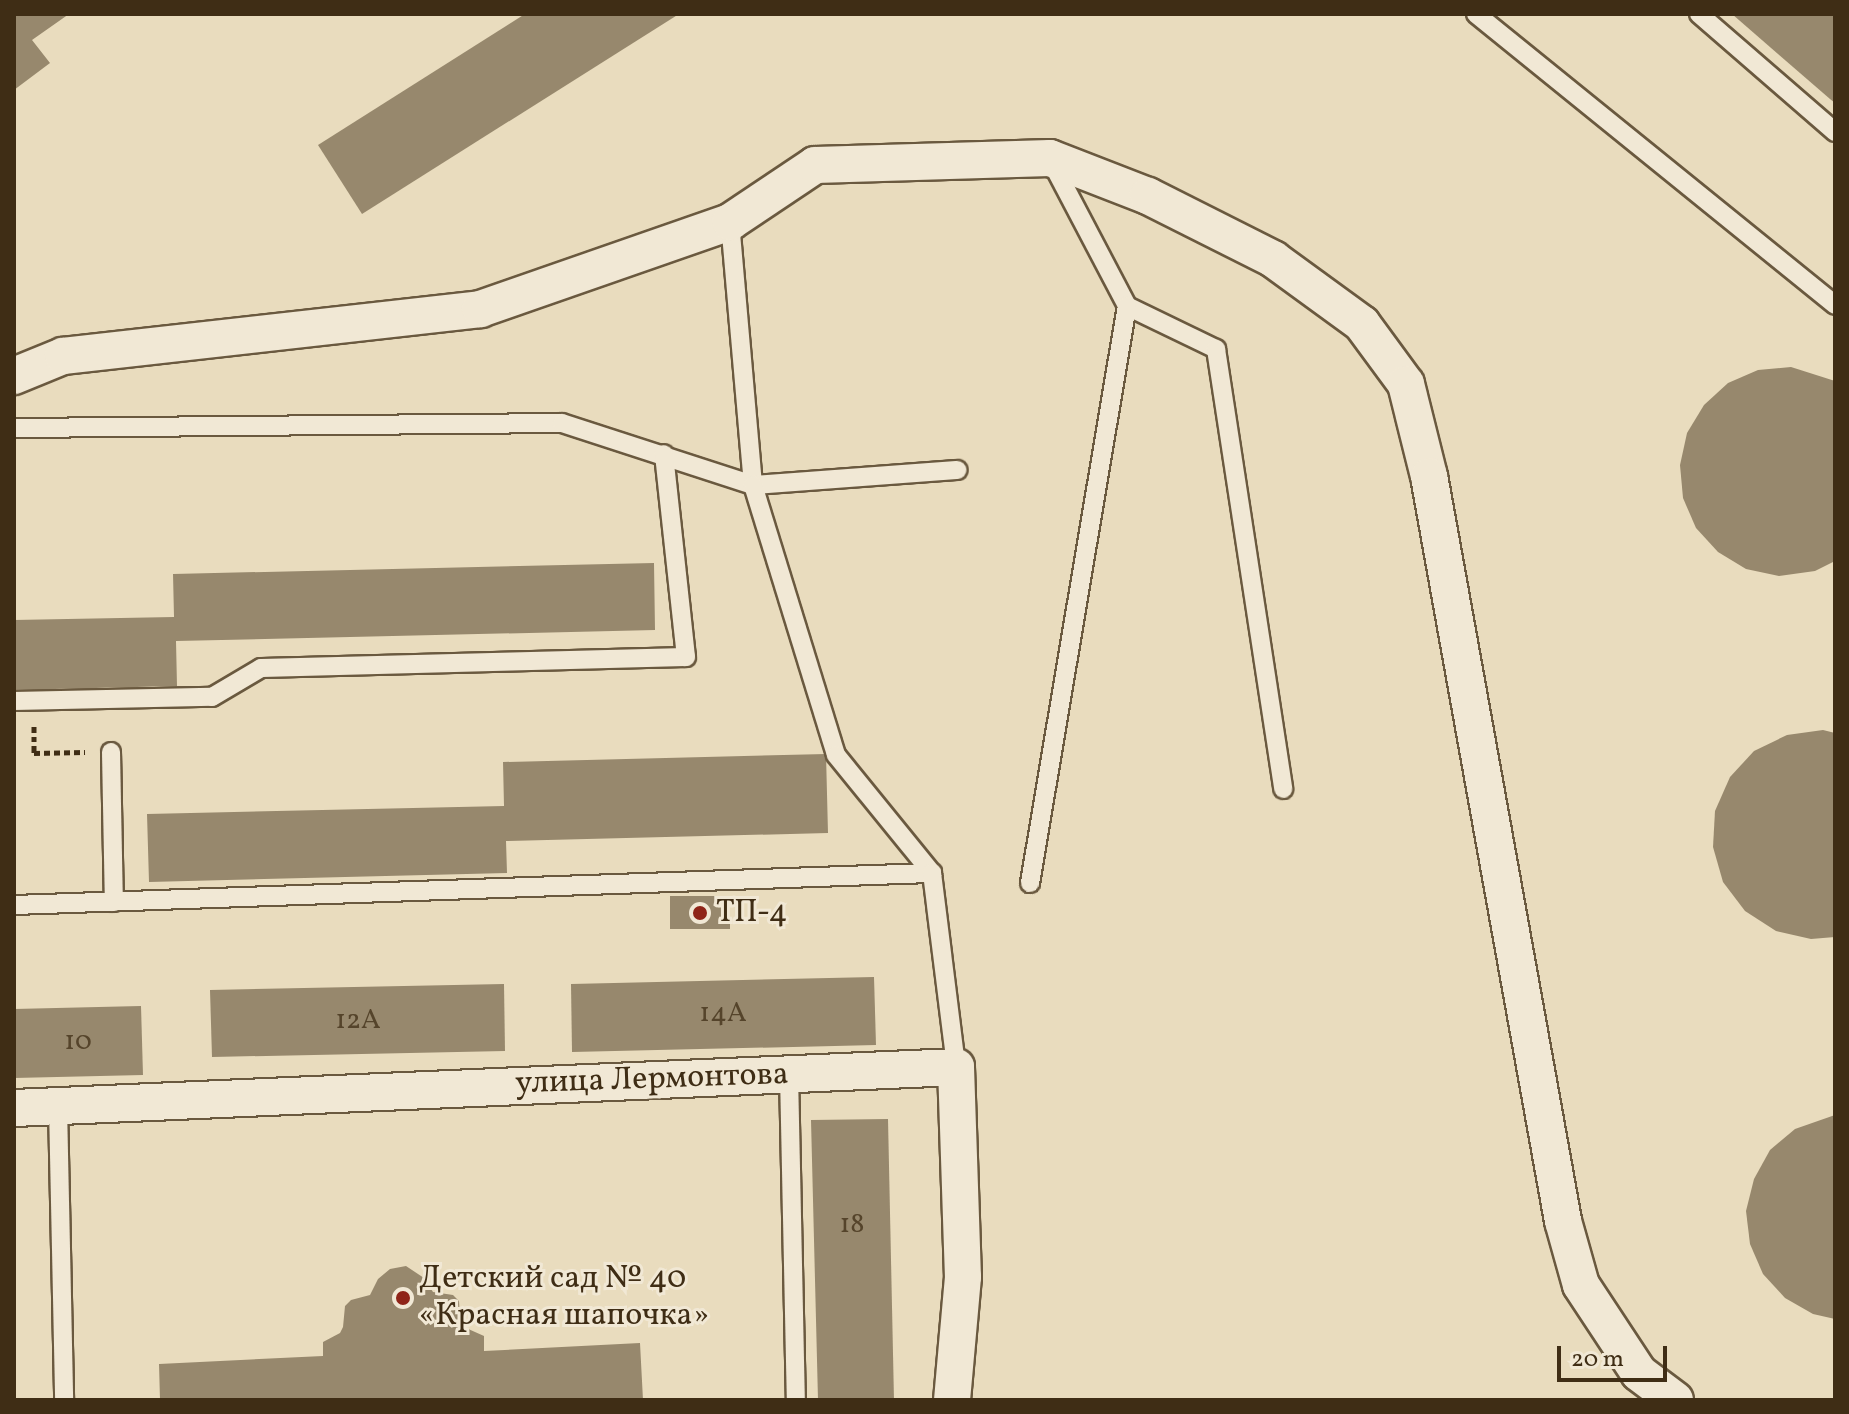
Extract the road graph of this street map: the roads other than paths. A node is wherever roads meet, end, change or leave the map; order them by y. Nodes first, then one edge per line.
1 (1476, 14) edge
2 (1699, 14) edge
3 (1835, 132) edge
4 (1050, 158) junction
5 (730, 222) junction
6 (1835, 305) edge
7 (1127, 306) junction
8 (14, 376) edge
9 (14, 428) edge
10 (664, 454) junction
11 (957, 470) dead end
12 (753, 485) junction
13 (14, 701) edge
14 (111, 752) road end
15 (1283, 789) dead end
16 (932, 873) junction
17 (1030, 883) dead end
18 (114, 902) junction
19 (14, 905) edge
20 (956, 1067) junction
21 (789, 1074) junction
22 (58, 1106) junction
23 (14, 1108) edge
24 (64, 1400) edge
25 (796, 1400) edge
26 (952, 1400) edge
27 (1675, 1400) edge

1 - 6 lane
2 - 3 lane
4 - 5 street
4 - 7 lane
4 - 27 street
5 - 8 street
5 - 12 lane
7 - 15 lane
7 - 17 lane
9 - 10 lane
10 - 12 lane
10 - 13 lane
11 - 12 lane
12 - 16 lane
14 - 18 lane
16 - 18 lane
16 - 20 lane
18 - 19 lane
20 - 21 street, улица Лермонтова
20 - 26 street
21 - 22 street, улица Лермонтова
21 - 25 lane
22 - 23 street, улица Лермонтова
22 - 24 lane

